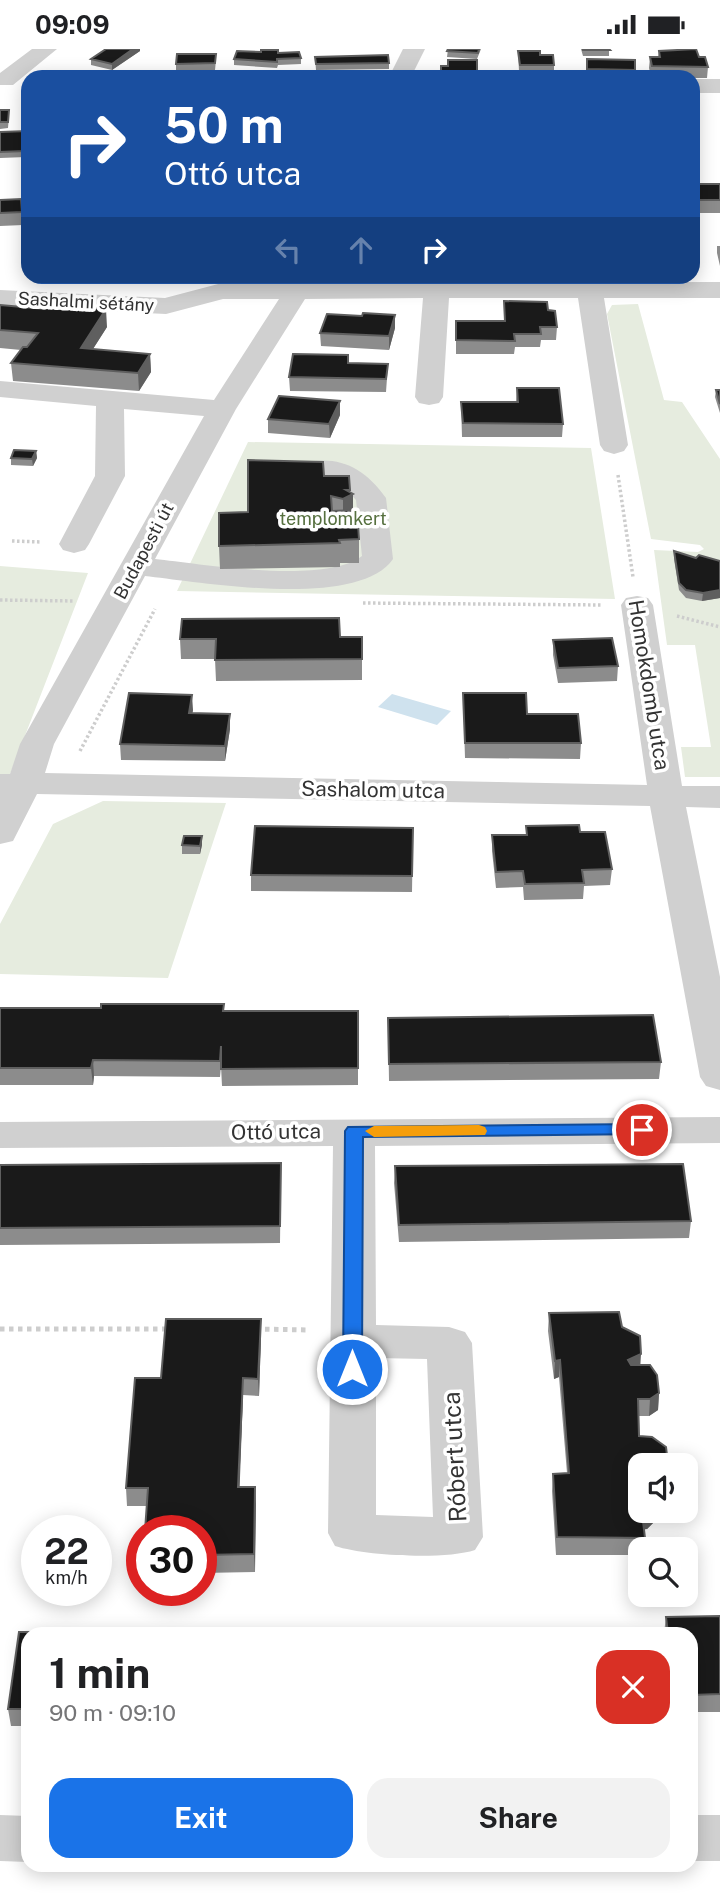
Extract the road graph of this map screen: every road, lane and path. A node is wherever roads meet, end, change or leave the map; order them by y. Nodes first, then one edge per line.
1 (46, 49) edge
2 (414, 49) edge
3 (404, 70) edge
4 (2, 80) edge
5 (21, 80) edge
6 (700, 86) edge
7 (720, 86) edge
8 (300, 284) edge
9 (590, 290) junction
10 (720, 290) edge
11 (436, 291) junction
12 (0, 298) edge
13 (0, 389) edge
14 (429, 397) dead end
15 (110, 399) junction
16 (222, 409) junction
17 (614, 445) joint
18 (308, 470) edge
19 (74, 544) dead end
20 (135, 566) junction
21 (0, 600) edge
22 (351, 603) dead end
23 (637, 605) junction
24 (114, 608) junction
25 (13, 784) edge
26 (666, 797) junction
27 (720, 797) edge
28 (0, 833) edge
29 (720, 1077) edge
30 (720, 1130) edge
31 (354, 1131) junction
32 (0, 1135) edge
33 (0, 1329) edge
34 (176, 1329) edge
35 (244, 1329) edge
36 (353, 1336) junction
37 (0, 1838) edge
38 (698, 1838) edge
39 (720, 1838) edge
40 (21, 1839) edge

1 - 4 street
2 - 3 street
4 - 5 street
6 - 7 street
8 - 11 street, Sashalmi sétány
8 - 12 street, Sashalmi sétány
8 - 16 street, Budapesti út
9 - 10 street, Sashalmi sétány
9 - 11 street, Sashalmi sétány
9 - 17 street
11 - 14 street
13 - 15 street
15 - 16 street
15 - 19 street
16 - 20 street, Budapesti út
17 - 23 path, Homokdomb utca
18 - 20 street
20 - 24 street, Budapesti út
21 - 24 path
22 - 23 path
23 - 26 street, Homokdomb utca
24 - 25 street, Budapesti út
25 - 26 street, Sashalom utca
25 - 28 street, Budapesti út
26 - 27 street, Sashalom utca
26 - 29 street, Homokdomb utca
30 - 31 street, Ottó utca
31 - 32 street, Ottó utca
31 - 36 street, Róbert utca
33 - 34 path
35 - 36 path
36 - 36 street, Róbert utca
37 - 40 street
38 - 39 street

